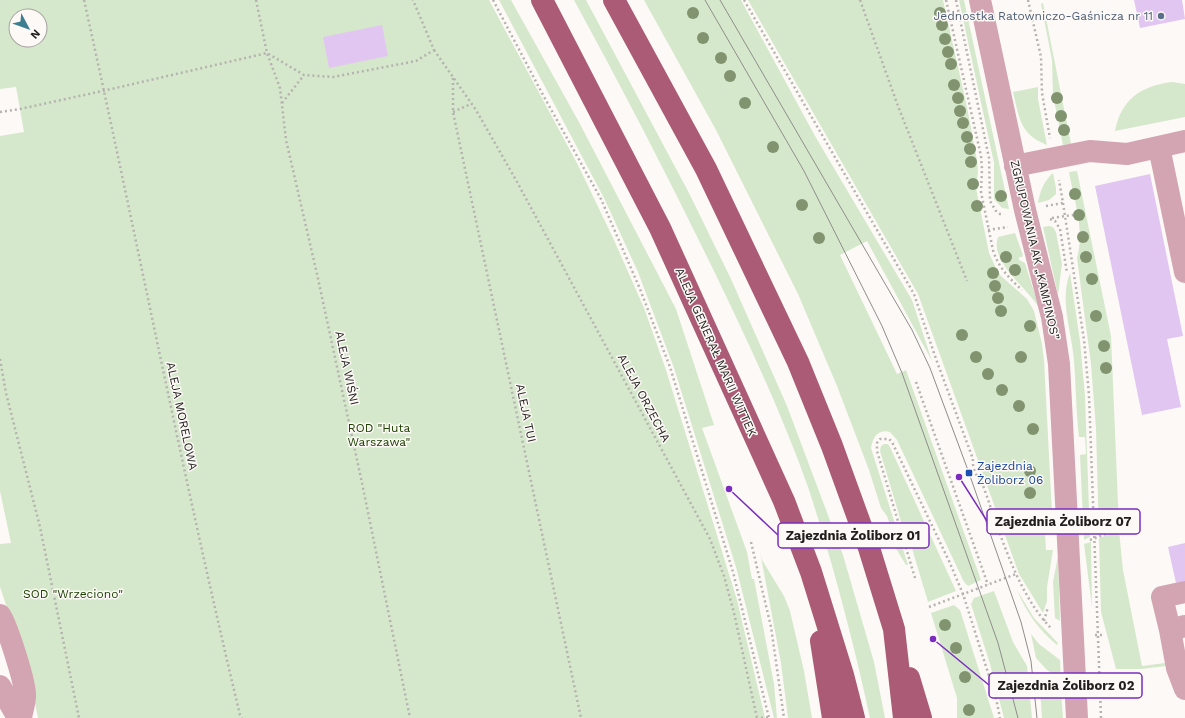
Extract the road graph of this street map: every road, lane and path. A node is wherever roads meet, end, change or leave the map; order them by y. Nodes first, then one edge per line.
1 (84, 0) edge
2 (256, 0) edge
3 (414, 0) edge
4 (493, 0) edge
5 (542, 0) edge
6 (614, 0) edge
7 (744, 0) edge
8 (860, 0) edge
9 (946, 0) edge
10 (956, 0) edge
11 (980, 0) edge
12 (1028, 0) edge
13 (434, 50) junction
14 (267, 53) junction
15 (304, 75) junction
16 (453, 78) junction
17 (103, 91) junction
18 (282, 104) junction
19 (471, 104) junction
20 (0, 112) edge
21 (453, 112) junction
22 (1185, 141) edge
23 (1159, 147) junction
24 (1054, 158) junction
25 (1015, 166) junction
26 (1063, 203) junction
27 (1045, 206) dead end
28 (1010, 213) dead end
29 (1073, 214) dead end
30 (1066, 216) junction
31 (1013, 226) dead end
32 (988, 230) junction
33 (1185, 272) edge
34 (1067, 273) dead end
35 (967, 280) dead end
36 (1026, 295) dead end
37 (0, 359) edge
38 (916, 382) dead end
39 (1119, 529) dead end
40 (1095, 538) junction
41 (1088, 540) dead end
42 (751, 542) dead end
43 (811, 572) junction
44 (1016, 574) junction
45 (915, 578) dead end
46 (988, 585) junction
47 (1185, 592) edge
48 (963, 594) junction
49 (1051, 601) dead end
50 (929, 607) dead end
51 (0, 615) edge
52 (1044, 621) junction
53 (1177, 628) edge
54 (894, 629) junction
55 (1073, 635) junction
56 (1098, 635) junction
57 (1104, 635) dead end
58 (0, 686) edge
59 (1185, 690) edge
60 (769, 717) edge
61 (19, 718) edge
62 (79, 718) edge
63 (242, 718) edge
64 (410, 718) edge
65 (581, 718) edge
66 (756, 718) edge
67 (761, 718) edge
68 (784, 718) edge
69 (833, 718) edge
70 (854, 718) edge
71 (904, 718) edge
72 (922, 718) edge
73 (1000, 718) edge
74 (1077, 718) edge
75 (1101, 718) edge

1 - 17 path, ALEJA MORELOWA
2 - 14 path, ALEJA WIŚNI
3 - 13 path, ALEJA ORZECHA
4 - 60 path
5 - 43 main road, ALEJA GENERAŁ MARII WITTEK
6 - 54 main road
7 - 44 path
8 - 35 path
9 - 32 path
10 - 28 path
11 - 25 street, ZGRUPOWANIA AK „KAMPINOS”
12 - 24 path
13 - 15 path
13 - 16 path, ALEJA ORZECHA
14 - 15 path
14 - 17 path
14 - 18 path, ALEJA WIŚNI
15 - 18 path
16 - 19 path, ALEJA ORZECHA
16 - 21 path, ALEJA TUI
17 - 20 path
17 - 63 path, ALEJA MORELOWA
18 - 64 path, ALEJA WIŚNI
19 - 21 path
19 - 66 path, ALEJA ORZECHA
21 - 65 path, ALEJA TUI
22 - 23 street
23 - 24 street
23 - 33 street
24 - 25 street
24 - 26 path
25 - 55 street, ZGRUPOWANIA AK „KAMPINOS”
26 - 27 path
26 - 30 path
29 - 30 path
30 - 34 path
30 - 40 path
31 - 32 path
32 - 36 path
37 - 62 path
38 - 46 path
39 - 40 path
40 - 41 path
40 - 56 path
42 - 68 path
43 - 69 main road
43 - 70 main road, ALEJA GENERAŁ MARII WITTEK
44 - 46 path
44 - 52 path
45 - 48 path
46 - 48 path
47 - 53 street
48 - 50 path
48 - 73 path
49 - 52 path
51 - 61 street
52 - 55 path
53 - 59 street
54 - 71 main road
54 - 72 main road
55 - 56 path
55 - 74 street, ZGRUPOWANIA AK „KAMPINOS”
56 - 57 path
56 - 75 path
58 - 61 street
60 - 67 path

